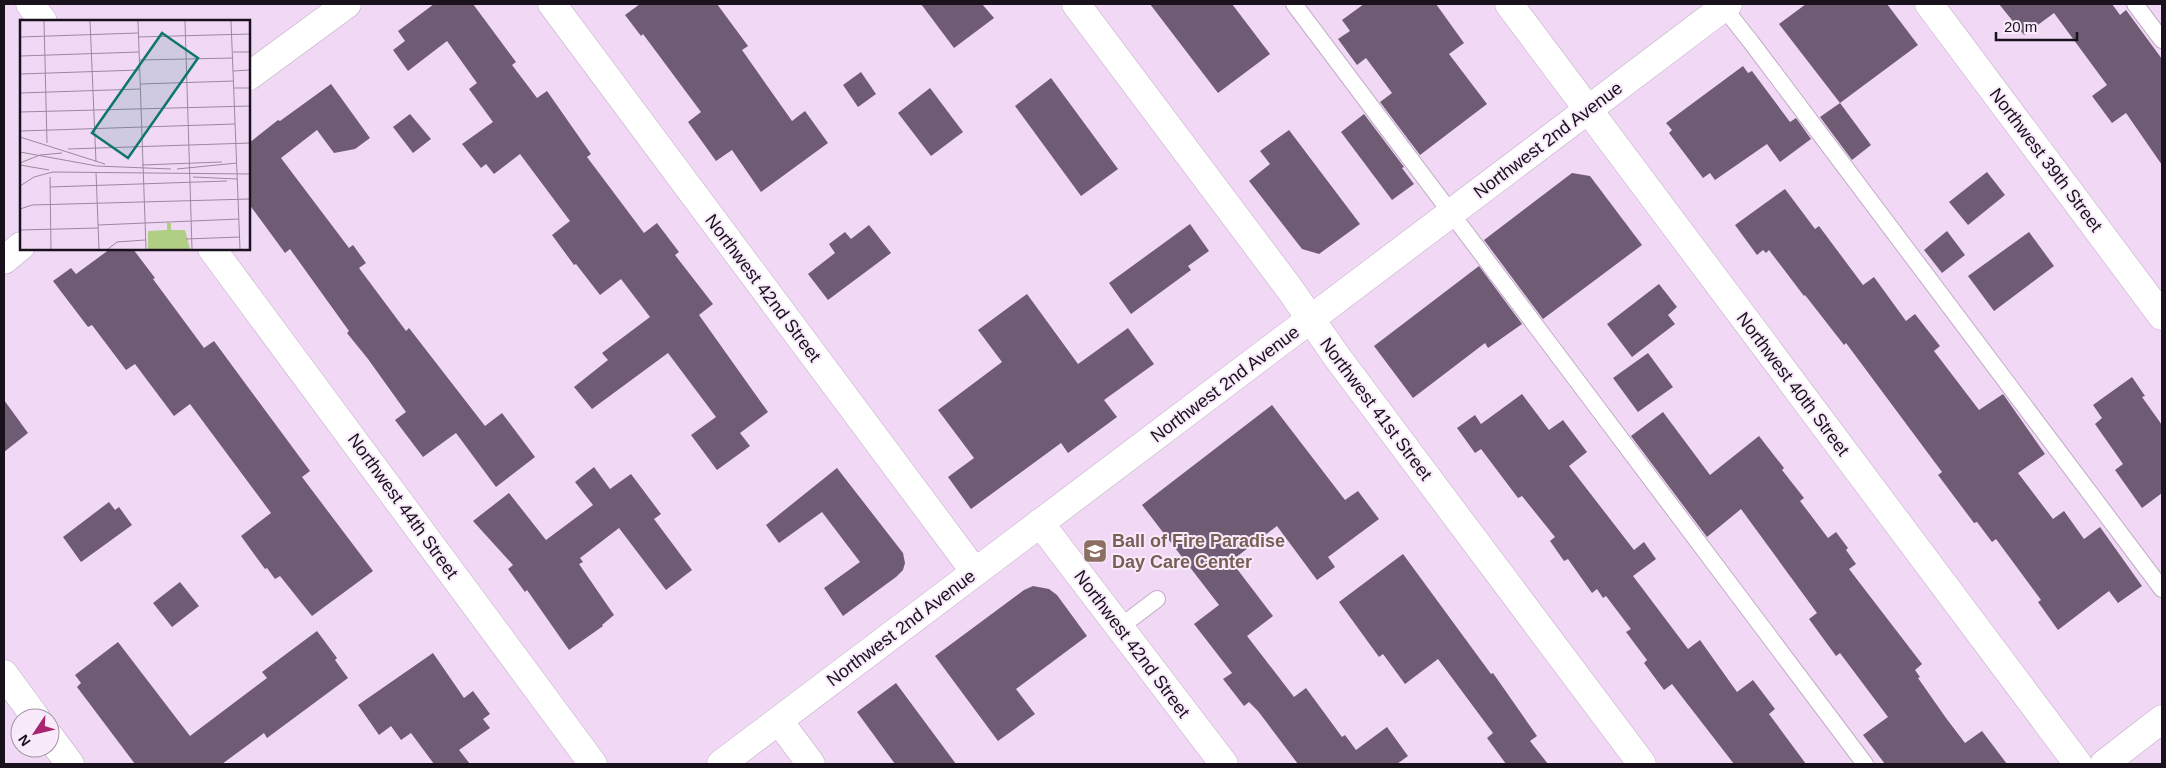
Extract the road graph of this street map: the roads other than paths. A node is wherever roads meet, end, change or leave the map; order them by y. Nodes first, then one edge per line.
1 (30, 4) edge
2 (347, 4) edge
3 (552, 4) edge
4 (1076, 4) edge
5 (1294, 4) edge
6 (1509, 4) edge
7 (1929, 4) edge
8 (2135, 4) edge
9 (1724, 5) edge
10 (42, 20) edge
11 (2162, 40) edge
12 (250, 75) edge
13 (1588, 110) junction
14 (1451, 213) junction
15 (20, 247) edge
16 (213, 250) edge
17 (4, 260) edge
18 (2162, 316) edge
19 (1310, 319) junction
20 (1040, 523) junction
21 (974, 572) junction
22 (2162, 590) edge
23 (1157, 599) dead end
24 (1120, 627) junction
25 (4, 674) edge
26 (29, 708) edge
27 (2162, 720) edge
28 (778, 721) junction
29 (60, 750) edge
30 (70, 764) edge
31 (593, 764) edge
32 (721, 764) edge
33 (811, 764) edge
34 (1224, 764) edge
35 (1642, 764) edge
36 (1865, 764) edge
37 (2078, 764) edge
38 (2104, 764) edge

1 - 10 street
2 - 12 street
3 - 21 street, Northwest 42nd Street
4 - 19 street, Northwest 41st Street
5 - 14 lane
6 - 13 street, Northwest 40th Street
7 - 18 street, Northwest 39th Street
8 - 11 lane
9 - 13 street, Northwest 2nd Avenue
9 - 22 lane
13 - 14 street, Northwest 2nd Avenue
13 - 37 street, Northwest 40th Street
14 - 19 street, Northwest 2nd Avenue
14 - 36 lane
15 - 17 street
16 - 31 street, Northwest 44th Street
19 - 20 street, Northwest 2nd Avenue
19 - 35 street, Northwest 41st Street
20 - 21 street, Northwest 2nd Avenue
20 - 24 street, Northwest 42nd Street
21 - 28 street, Northwest 2nd Avenue
23 - 24 lane
24 - 34 street, Northwest 42nd Street
25 - 26 street
27 - 38 street
28 - 32 street, Northwest 2nd Avenue
28 - 33 street
29 - 30 street

